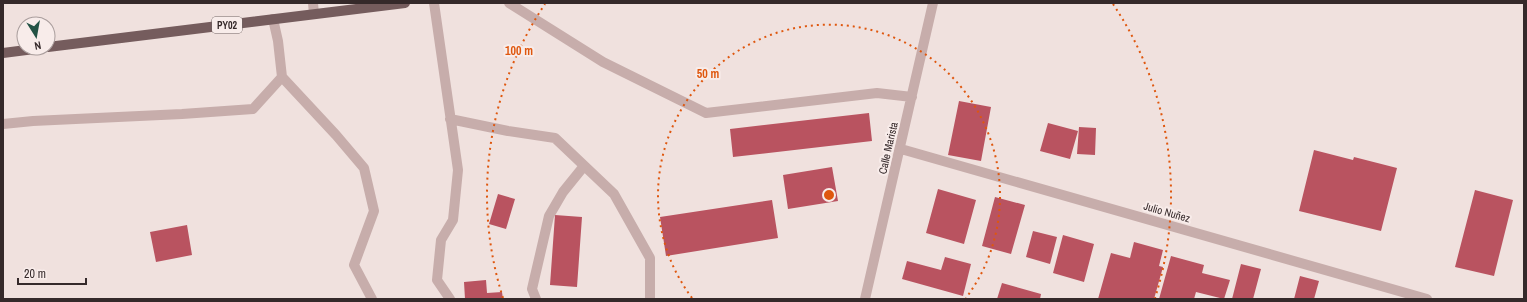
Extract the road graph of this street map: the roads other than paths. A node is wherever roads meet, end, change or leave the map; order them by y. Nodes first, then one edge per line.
1 (313, 3) edge
2 (405, 3) edge
3 (434, 3) edge
4 (509, 3) edge
5 (933, 3) edge
6 (314, 14) junction
7 (273, 19) junction
8 (56, 46) edge
9 (16, 51) edge
10 (3, 53) edge
11 (282, 77) junction
12 (912, 97) junction
13 (450, 119) junction
14 (3, 124) edge
15 (900, 149) junction
16 (584, 166) junction
17 (372, 299) edge
18 (450, 299) edge
19 (536, 299) edge
20 (650, 299) edge
21 (865, 299) edge
22 (1427, 299) edge

1 - 6 street
2 - 6 main road, PY02
3 - 13 street
4 - 12 street
5 - 12 street, Calle Marista
6 - 7 main road, PY02
7 - 8 main road, PY02
7 - 11 street
9 - 10 main road
11 - 14 street
11 - 17 street
12 - 15 street, Calle Marista
13 - 16 street
13 - 18 street
15 - 21 street, Calle Marista
15 - 22 street, Julio Nuñez
16 - 19 street
16 - 20 street

